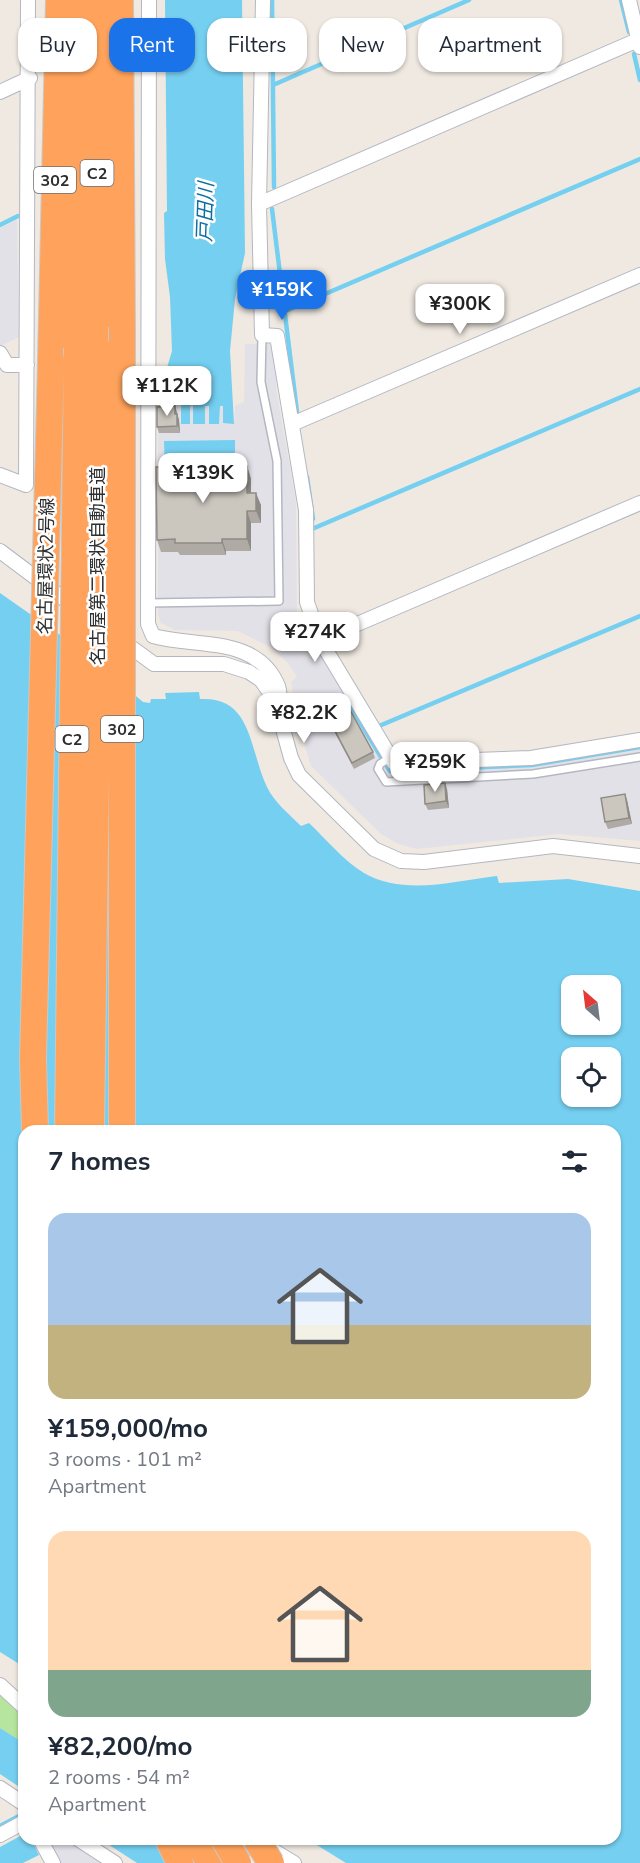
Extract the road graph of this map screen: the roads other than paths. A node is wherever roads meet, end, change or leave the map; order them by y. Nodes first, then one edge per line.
1 (28, 0) edge
2 (59, 0) edge
3 (70, 0) edge
4 (76, 0) edge
5 (97, 0) edge
6 (102, 0) edge
7 (120, 0) edge
8 (149, 0) edge
9 (263, 0) edge
10 (628, 0) edge
11 (97, 18) edge
12 (97, 33) edge
13 (639, 42) edge
14 (96, 72) edge
15 (30, 78) junction
16 (0, 92) edge
17 (76, 130) junction
18 (259, 204) junction
19 (640, 275) edge
20 (262, 335) junction
21 (0, 352) edge
22 (39, 363) junction
23 (292, 424) junction
24 (0, 475) edge
25 (640, 503) edge
26 (0, 551) edge
27 (148, 603) junction
28 (320, 640) junction
29 (279, 714) junction
30 (640, 740) edge
31 (640, 756) edge
32 (391, 758) junction
33 (640, 856) edge
34 (35, 1125) edge
35 (68, 1125) edge
36 (91, 1125) edge
37 (122, 1125) edge
38 (0, 1680) edge
39 (0, 1685) edge
40 (18, 1690) edge
41 (18, 1702) edge
42 (0, 1788) edge
43 (18, 1800) edge
44 (18, 1825) edge
45 (0, 1835) edge
46 (43, 1845) edge
47 (87, 1845) edge
48 (171, 1845) edge
49 (200, 1845) edge
50 (221, 1845) edge
51 (228, 1845) edge
52 (259, 1845) edge
53 (265, 1845) edge
54 (53, 1863) edge
55 (115, 1863) edge
56 (180, 1863) edge
57 (210, 1863) edge
58 (238, 1863) edge
59 (250, 1863) edge
60 (271, 1863) edge
61 (294, 1863) edge

1 - 15 street
2 - 22 highway, 名古屋環状2号線 / 302
3 - 17 highway
4 - 17 highway, 名古屋第二環状自動車道 / C2
5 - 11 highway, 名古屋第二環状自動車道 / C2
6 - 12 highway
7 - 37 highway, 302, bridge
8 - 27 street
9 - 18 street
10 - 13 street
13 - 18 street
14 - 36 highway, 名古屋第二環状自動車道 / C2, bridge
15 - 16 street
15 - 22 street
17 - 35 highway, 名古屋第二環状自動車道 / C2, bridge
18 - 20 street
19 - 23 street
20 - 23 street
20 - 27 lane
21 - 22 street
22 - 24 street
22 - 34 highway, 名古屋環状2号線 / 302, bridge
23 - 28 street
25 - 28 street
26 - 29 street
27 - 29 street
28 - 32 street
29 - 33 street
30 - 32 street
31 - 32 lane
38 - 40 street
39 - 41 street
42 - 43 street
44 - 45 street
46 - 54 street
47 - 55 street
48 - 56 highway
49 - 57 highway
50 - 59 street
51 - 58 highway, bridge
52 - 60 highway, bridge
53 - 61 street

